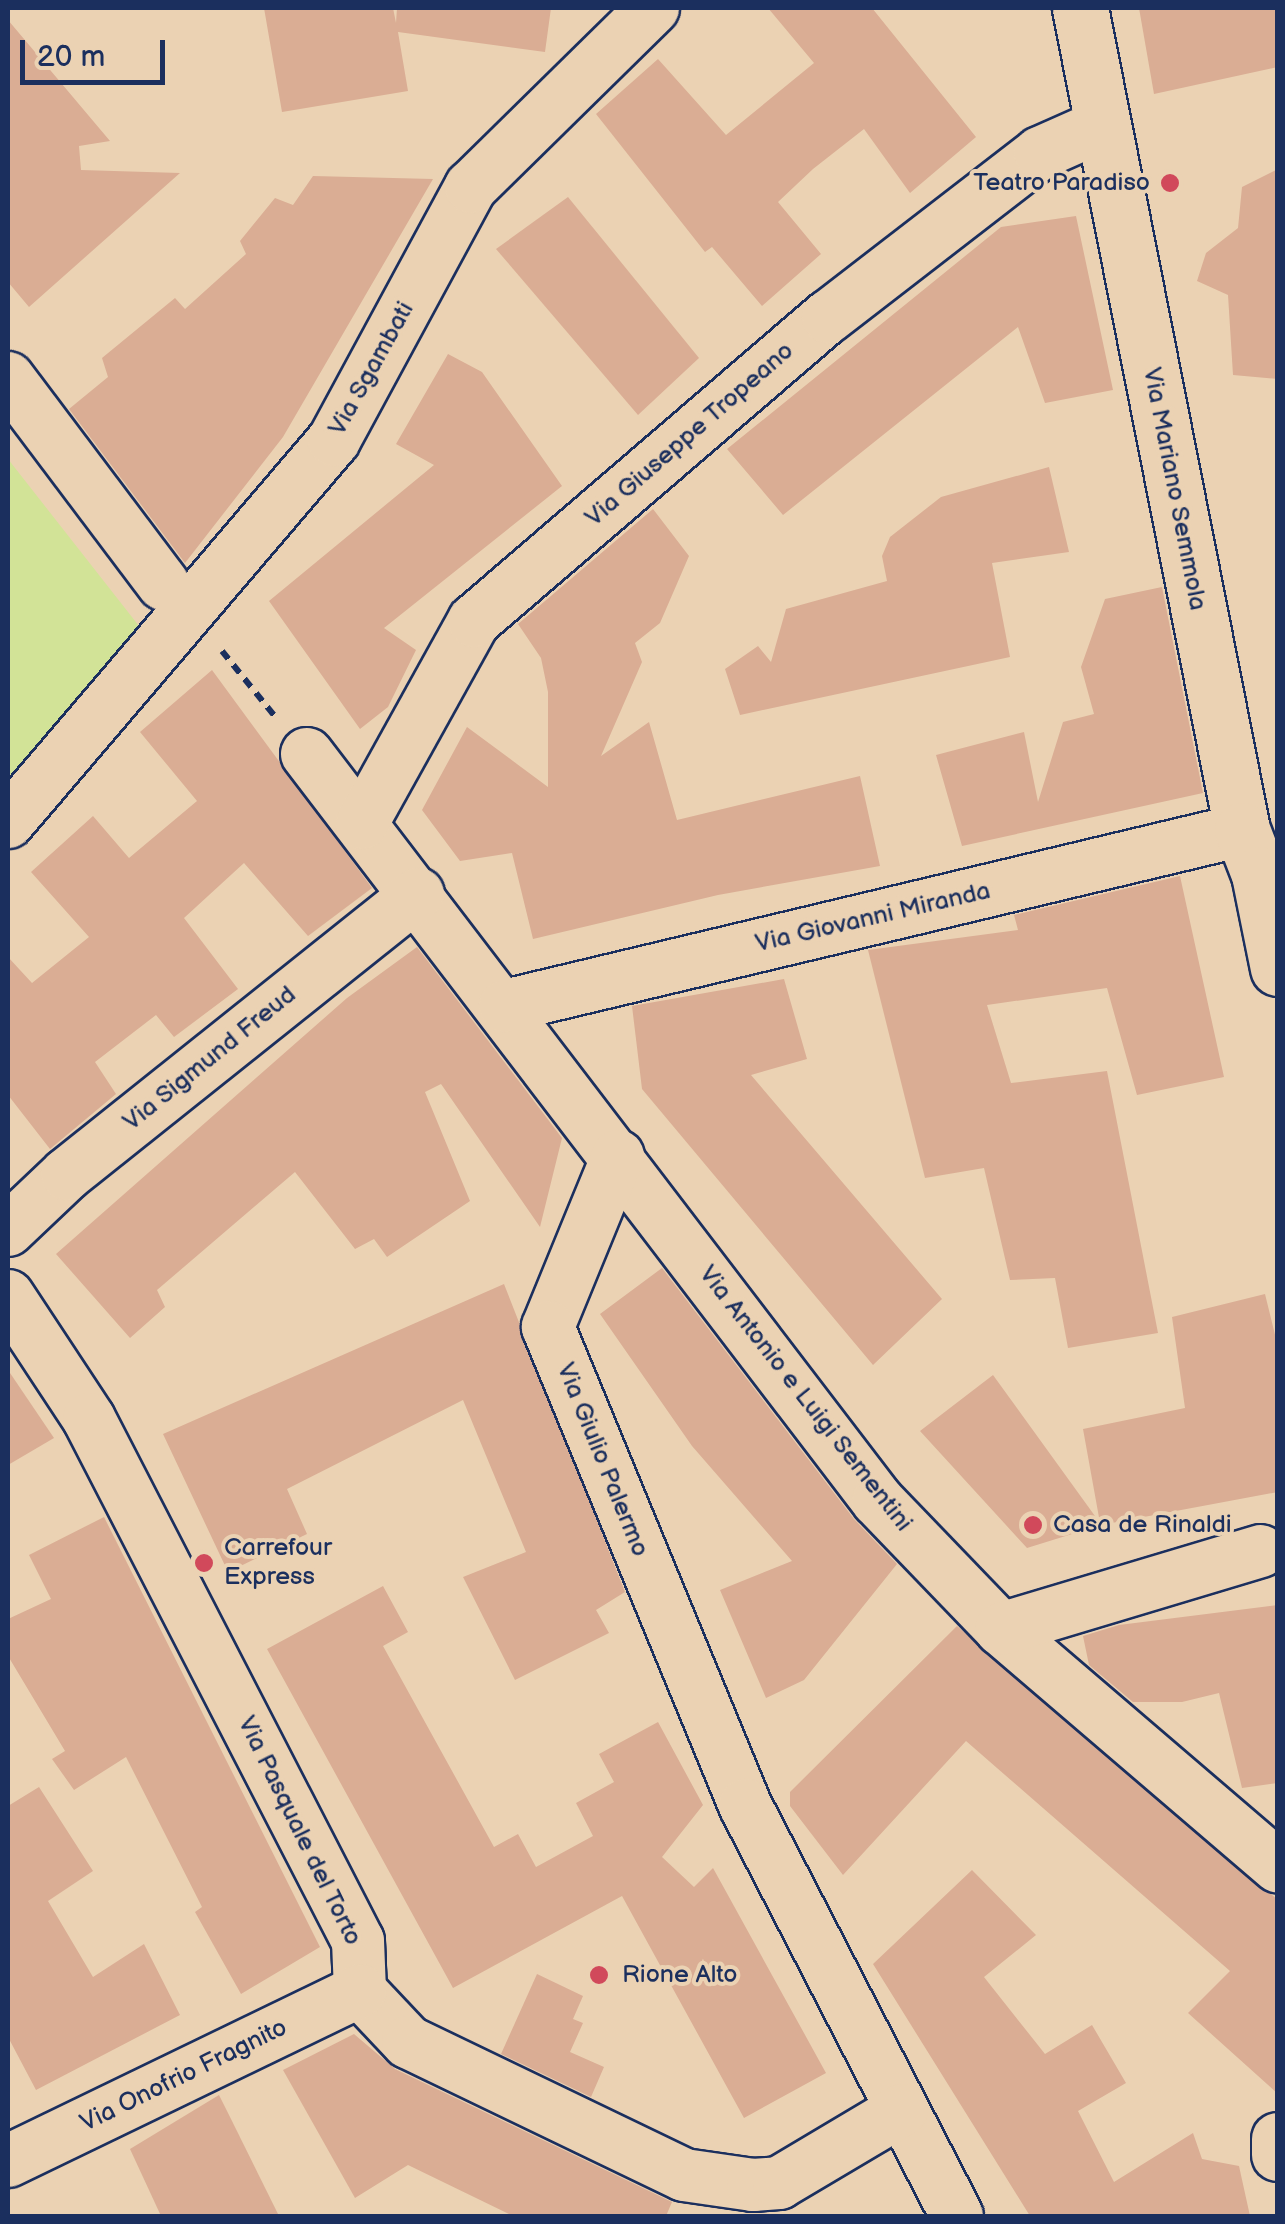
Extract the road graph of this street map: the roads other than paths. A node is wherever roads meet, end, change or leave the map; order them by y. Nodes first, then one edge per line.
1 (653, 8) edge
2 (1080, 8) edge
3 (1101, 126) junction
4 (8, 378) edge
5 (176, 599) junction
6 (306, 754) road end
7 (8, 822) edge
8 (362, 824) junction
9 (1242, 830) junction
10 (418, 894) junction
11 (1278, 968) edge
12 (504, 1006) junction
13 (618, 1156) junction
14 (8, 1230) edge
15 (8, 1296) edge
16 (1262, 1552) dead end
17 (1001, 1629) junction
18 (1278, 1866) edge
19 (360, 1992) junction
20 (902, 2110) junction
21 (1278, 2139) edge
22 (13, 2143) edge
23 (1278, 2155) edge
24 (957, 2216) edge

1 - 5 street, Via Sgambati
2 - 3 main road, Via Mariano Semmola
3 - 8 street, Via Giuseppe Tropeano
3 - 9 main road, Via Mariano Semmola
4 - 5 street
5 - 7 street, Via Sgambati
6 - 8 street
8 - 10 street
9 - 11 main road, Via Mariano Semmola
9 - 12 street, Via Giovanni Miranda
10 - 12 street
10 - 14 street, Via Sigmund Freud
12 - 13 street
13 - 17 street, Via Antonio e Luigi Sementini
13 - 20 street, Via Giulio Palermo
15 - 19 street, Via Pasquale del Torto
16 - 17 street
17 - 18 street, Via Antonio e Luigi Sementini
19 - 20 street
19 - 22 street, Via Onofrio Fragnito
20 - 24 street, Via Giulio Palermo
21 - 23 street

